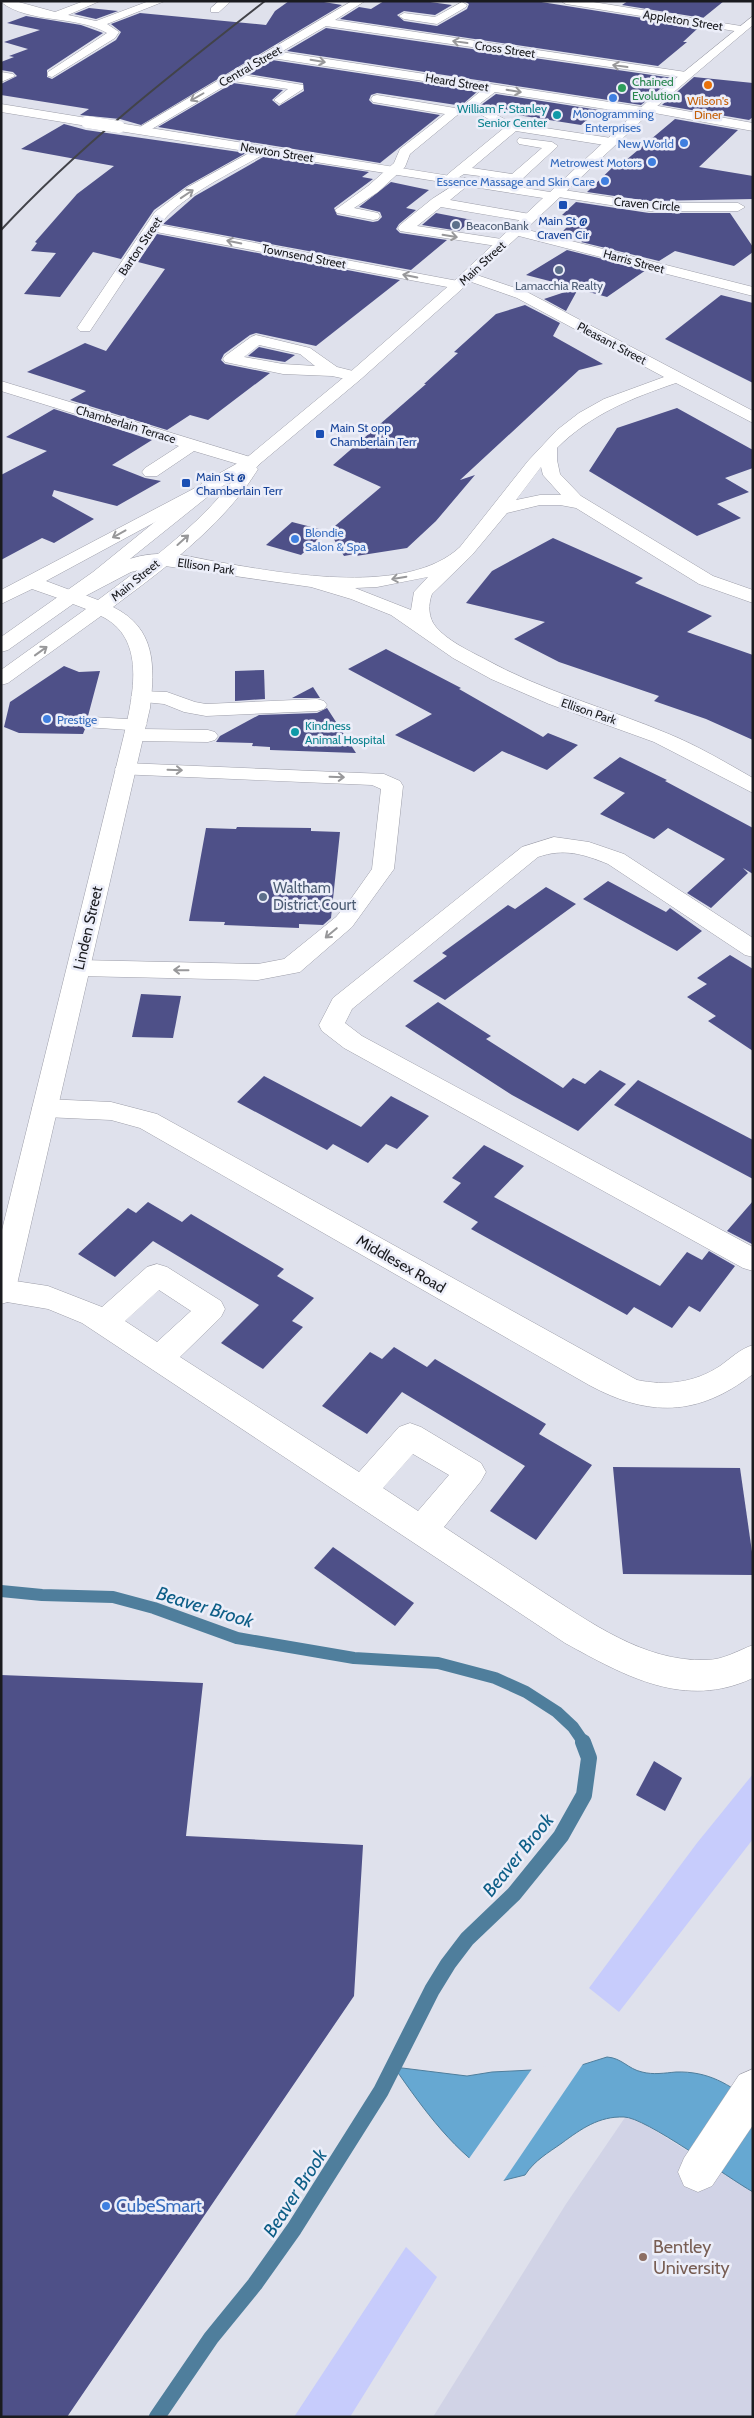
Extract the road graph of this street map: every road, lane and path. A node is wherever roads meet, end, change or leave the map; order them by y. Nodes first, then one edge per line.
1 (6, 1) edge
2 (95, 1) edge
3 (160, 1) edge
4 (226, 1) edge
5 (566, 1) edge
6 (351, 5) edge
7 (361, 5) edge
8 (462, 5) dead end
9 (21, 9) junction
10 (215, 10) dead end
11 (7, 14) dead end
12 (392, 14) dead end
13 (54, 16) junction
14 (753, 19) edge
15 (324, 22) junction
16 (95, 25) junction
17 (741, 29) junction
18 (270, 54) junction
19 (52, 74) dead end
20 (1, 75) edge
21 (686, 75) junction
22 (232, 77) junction
23 (1, 79) edge
24 (444, 80) junction
25 (492, 88) junction
26 (661, 96) junction
27 (676, 98) dead end
28 (377, 99) dead end
29 (280, 100) dead end
30 (412, 104) junction
31 (698, 105) dead end
32 (715, 107) dead end
33 (1, 108) edge
34 (646, 110) junction
35 (739, 111) dead end
36 (722, 121) junction
37 (513, 127) junction
38 (753, 127) edge
39 (141, 130) junction
40 (500, 138) junction
41 (611, 142) junction
42 (262, 150) junction
43 (393, 171) junction
44 (463, 176) junction
45 (555, 195) junction
46 (437, 202) junction
47 (738, 207) dead end
48 (372, 216) dead end
49 (530, 218) junction
50 (151, 227) junction
51 (516, 231) junction
52 (503, 243) junction
53 (463, 281) junction
54 (753, 292) edge
55 (85, 328) dead end
56 (332, 371) junction
57 (355, 376) junction
58 (677, 378) junction
59 (1, 386) edge
60 (753, 418) edge
61 (192, 444) junction
62 (549, 448) junction
63 (251, 463) junction
64 (151, 472) dead end
65 (224, 478) junction
66 (581, 504) junction
67 (501, 509) junction
68 (461, 556) junction
69 (161, 560) junction
70 (31, 582) junction
71 (318, 583) junction
72 (72, 597) junction
73 (753, 597) edge
74 (1, 598) edge
75 (100, 608) junction
76 (428, 630) junction
77 (1, 646) edge
78 (1, 679) edge
79 (140, 698) junction
80 (317, 705) dead end
81 (92, 723) dead end
82 (135, 730) junction
83 (208, 736) dead end
84 (126, 769) junction
85 (753, 786) edge
86 (753, 949) edge
87 (78, 968) junction
88 (45, 1108) junction
89 (753, 1260) edge
90 (2, 1291) edge
91 (104, 1323) junction
92 (753, 1357) edge
93 (159, 1359) junction
94 (361, 1492) junction
95 (422, 1529) junction
96 (753, 1661) edge
97 (751, 2091) edge
98 (698, 2172) dead end

1 - 9 street
2 - 13 street
3 - 16 street
4 - 10 street
5 - 17 street, Appleton Street
6 - 7 street, Central Street
6 - 15 street, Central Street
8 - 12 street
9 - 11 street
9 - 13 street
13 - 16 street
14 - 17 street, Main Street
15 - 18 street, Central Street
21 -> 15 street, Cross Street
16 - 19 street
17 - 21 street, Main Street
18 - 22 street, Central Street
18 -> 24 street, Heard Street
20 - 23 street
21 - 26 street, Main Street
22 - 29 street
22 -> 39 street, Central Street
24 - 25 street, Heard Street
24 - 30 street
25 -> 34 street, Heard Street
25 - 37 street
26 - 27 street
26 - 34 street, Main Street
28 - 30 street
30 - 43 street
31 - 32 street
33 - 39 street, Newton Street, bridge
34 - 36 street, Heard Street
34 - 41 street, Main Street
35 - 36 street
36 - 38 street, Heard Street
37 - 40 street
37 - 41 street
39 - 42 street, Newton Street
40 - 44 street
40 - 44 street
41 - 45 street, Main Street
42 - 43 street, Newton Street
50 -> 42 street, Barton Street
43 - 44 street, Newton Street
43 - 48 street
44 - 45 street, Newton Street
44 - 46 street
45 - 47 street, Craven Circle
45 - 49 street, Main Street
46 - 49 street
46 -> 52 street
49 - 51 street, Main Street
53 -> 50 street, Townsend Street
50 - 55 street, Barton Street
51 - 52 street, Main Street
51 - 54 street, Harris Street
52 - 53 street, Main Street
53 - 57 street, Main Street
53 - 58 street, Pleasant Street
56 - 56 street
56 - 57 street
57 - 63 street, Main Street
58 - 60 street, Pleasant Street
58 - 62 street, Ellison Park
59 - 61 street, Chamberlain Terrace
61 - 63 street, Chamberlain Terrace
61 - 64 street
62 - 66 street
62 - 67 street, Ellison Park
63 - 65 street, Main Street
69 -> 63 street, Main Street
65 -> 70 street
65 - 72 street, Main Street
66 - 67 street
66 - 73 street
67 - 68 street, Ellison Park
68 -> 71 street, Ellison Park
68 - 76 street, Ellison Park
69 - 71 street, Ellison Park
69 - 72 street, Ellison Park
69 - 75 street, Main Street
70 - 72 street, Linden Street
70 - 74 street
71 - 76 street, Ellison Park
72 - 75 street, Linden Street
72 - 77 street, Main Street
78 -> 75 street, Main Street
75 - 79 street, Linden Street
76 - 85 street, Ellison Park
79 - 80 street
79 - 82 street, Linden Street
81 - 82 street
82 - 83 street
82 - 84 street, Linden Street
84 - 87 street, Linden Street
84 -> 87 street
86 - 89 street
87 - 88 street, Linden Street
88 - 90 street, Linden Street
88 - 92 street, Middlesex Road
90 - 91 street
91 - 93 street
91 - 93 street
93 - 94 street
94 - 95 street
94 - 95 street
95 - 96 street
97 - 98 street

